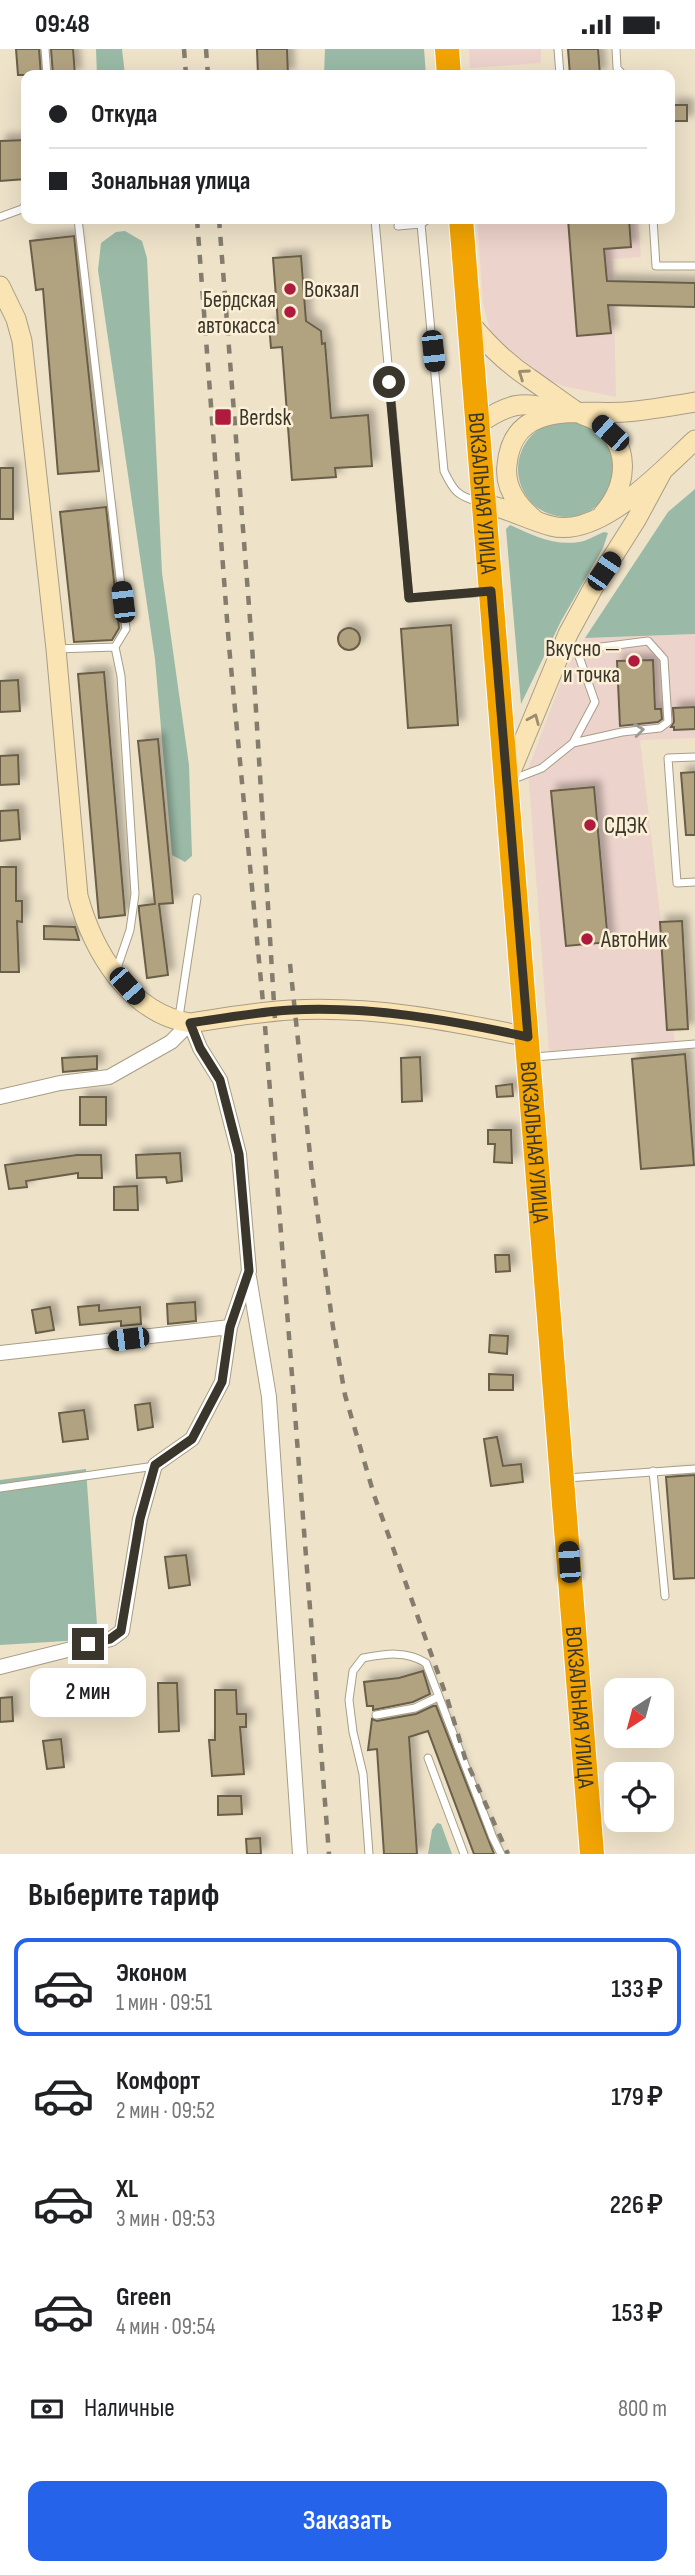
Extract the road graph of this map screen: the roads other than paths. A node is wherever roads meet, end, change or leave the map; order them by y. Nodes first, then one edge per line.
1 (45, 49) edge
2 (447, 49) edge
3 (558, 49) edge
4 (616, 49) edge
5 (47, 70) edge
6 (449, 70) edge
7 (560, 70) edge
8 (619, 70) edge
9 (21, 209) edge
10 (0, 217) edge
11 (79, 224) edge
12 (375, 224) edge
13 (408, 224) edge
14 (424, 224) edge
15 (461, 224) edge
16 (653, 224) edge
17 (398, 226) dead end
18 (695, 266) edge
19 (2, 295) edge
20 (470, 323) junction
21 (695, 402) edge
22 (557, 412) junction
23 (579, 413) junction
24 (478, 424) junction
25 (695, 441) edge
26 (663, 470) junction
27 (491, 500) junction
28 (603, 514) junction
29 (535, 520) junction
30 (491, 591) junction
31 (573, 642) junction
32 (115, 647) junction
33 (56, 649) junction
34 (573, 743) junction
35 (695, 757) edge
36 (507, 782) junction
37 (695, 882) edge
38 (197, 898) dead end
39 (115, 973) junction
40 (184, 1022) junction
41 (695, 1044) edge
42 (529, 1048) junction
43 (0, 1097) edge
44 (249, 1271) junction
45 (230, 1327) junction
46 (0, 1353) edge
47 (155, 1465) junction
48 (695, 1469) edge
49 (653, 1471) junction
50 (562, 1478) junction
51 (0, 1488) edge
52 (665, 1596) dead end
53 (0, 1667) edge
54 (438, 1697) junction
55 (376, 1714) dead end
56 (428, 1758) dead end
57 (300, 1854) edge
58 (369, 1854) edge
59 (464, 1854) edge
60 (501, 1854) edge
61 (592, 1854) edge

1 - 5 lane
2 - 6 highway
3 - 7 lane
4 - 8 lane
9 - 10 lane
11 - 32 lane
12 - 30 lane
13 - 17 lane
14 - 27 lane
15 - 20 highway, ВОКЗАЛЬНАЯ УЛИЦА
16 - 18 lane
19 - 33 main road
23 -> 20 main road
20 - 24 highway, ВОКЗАЛЬНАЯ УЛИЦА
21 - 23 main road
22 - 23 main road
22 - 24 main road
22 - 29 main road
23 - 28 main road
24 - 27 highway, ВОКЗАЛЬНАЯ УЛИЦА
25 - 26 main road
26 - 28 main road
26 - 31 main road
27 - 29 main road
27 - 30 highway, ВОКЗАЛЬНАЯ УЛИЦА
28 - 29 main road
30 - 36 highway, ВОКЗАЛЬНАЯ УЛИЦА
31 - 34 lane
34 -> 31 lane
36 -> 31 main road
32 - 33 lane
32 - 39 lane
33 - 39 main road
34 - 36 lane
35 - 37 lane
36 - 42 highway, ВОКЗАЛЬНАЯ УЛИЦА
38 - 40 lane
39 - 40 main road
40 - 42 main road
40 - 43 street
40 - 44 street
41 - 42 lane
42 - 50 highway, ВОКЗАЛЬНАЯ УЛИЦА
44 - 45 street
44 - 57 street
45 - 46 street
45 - 47 street
47 - 51 lane
47 - 53 street
48 - 49 lane
49 - 50 lane
49 - 52 lane
50 - 61 highway, ВОКЗАЛЬНАЯ УЛИЦА
54 - 55 lane
54 - 58 lane
54 - 60 lane
56 - 59 lane

